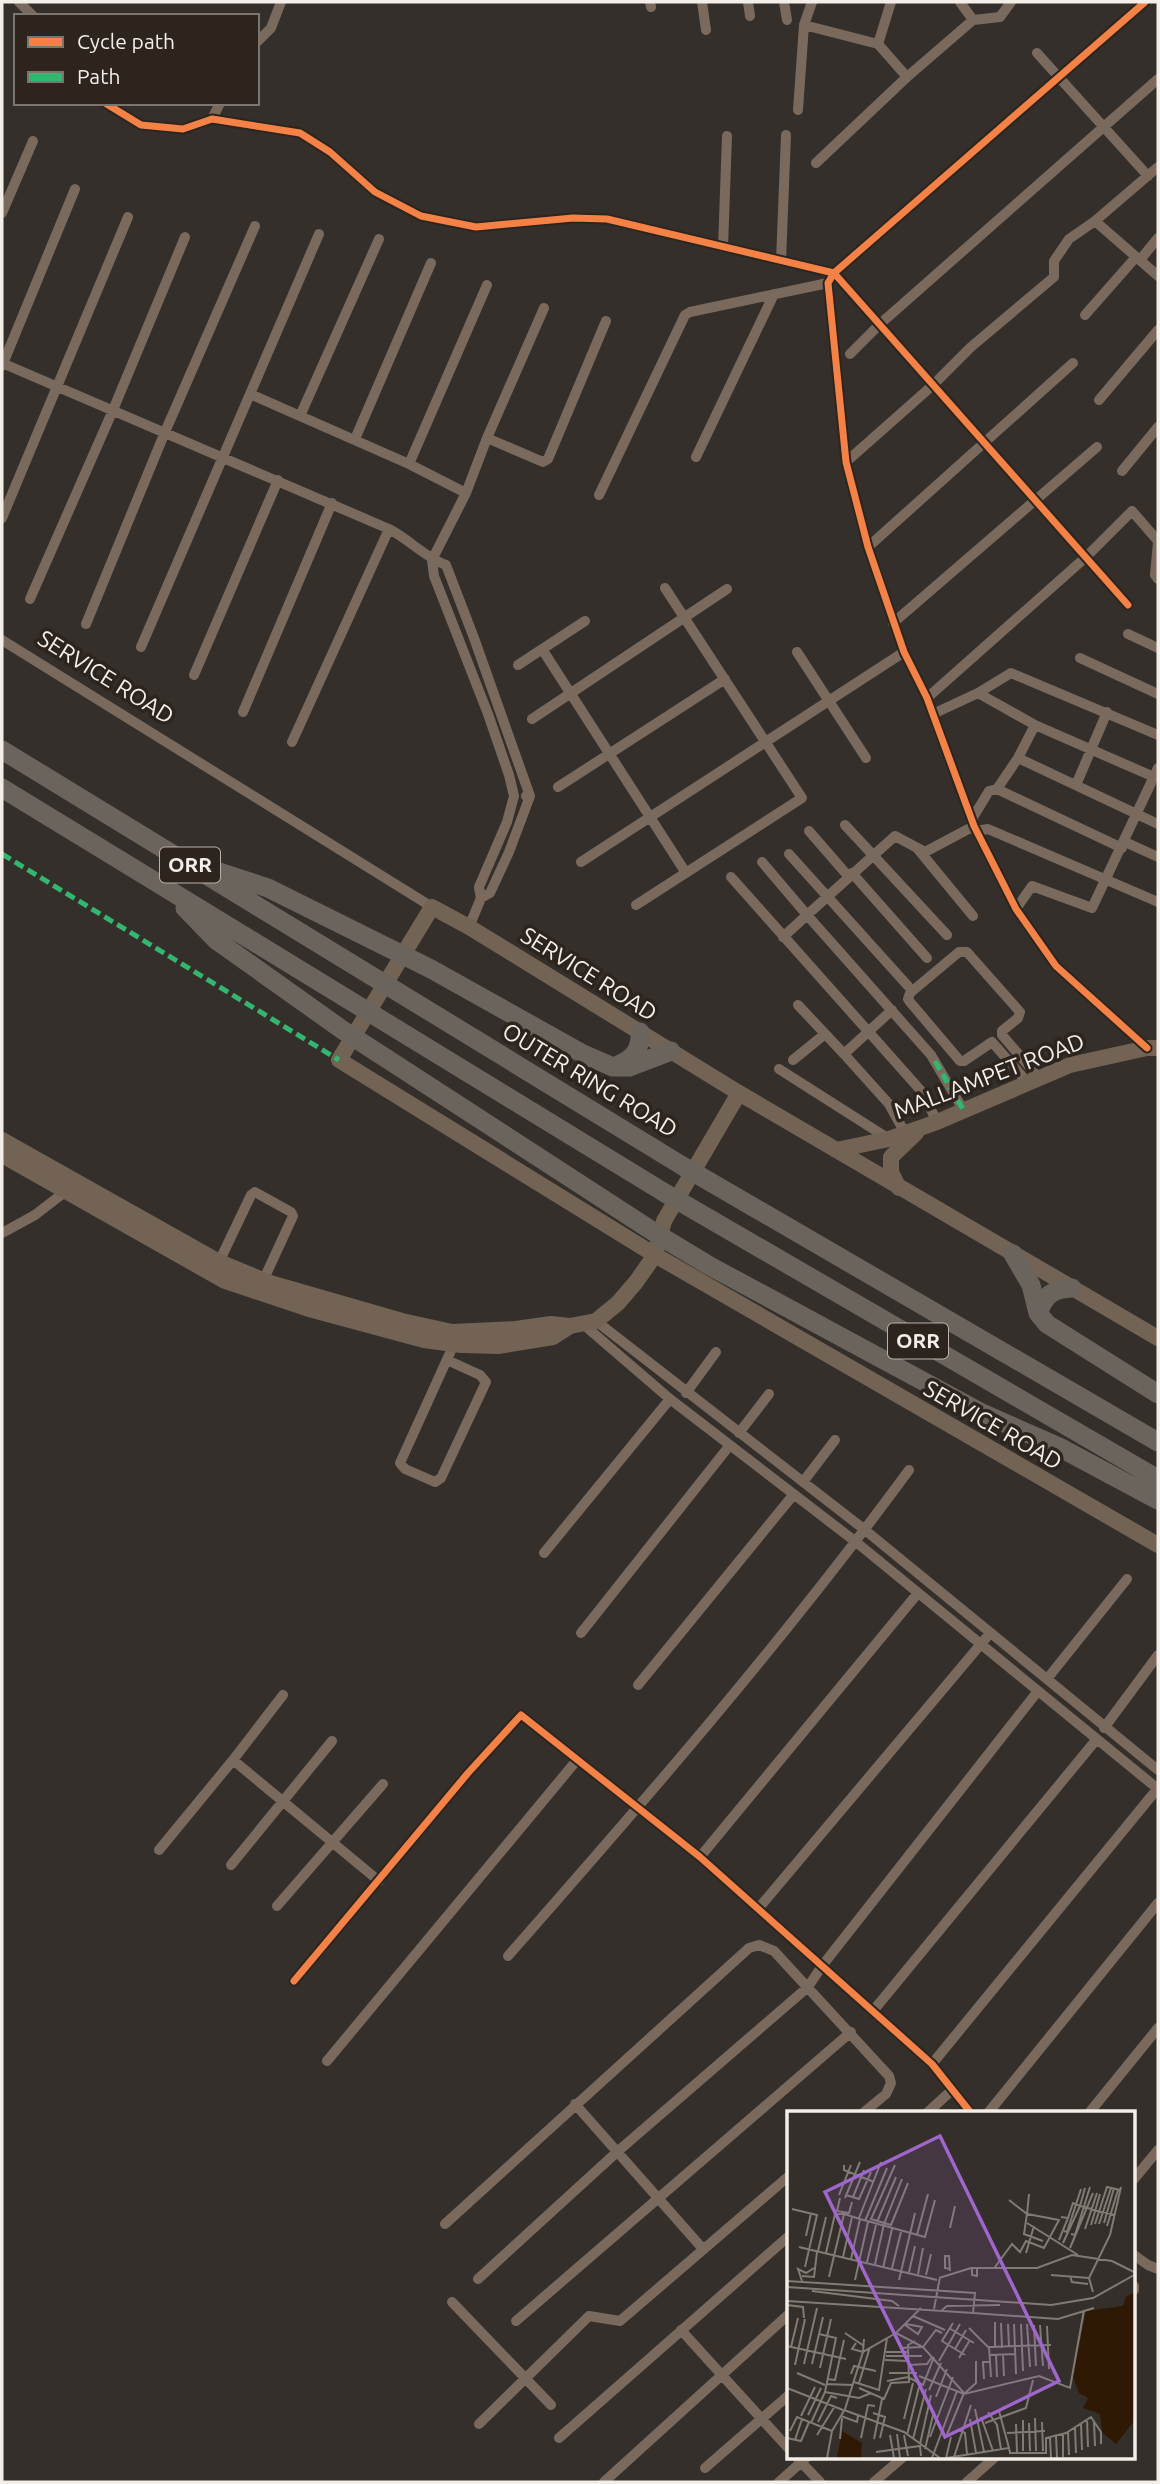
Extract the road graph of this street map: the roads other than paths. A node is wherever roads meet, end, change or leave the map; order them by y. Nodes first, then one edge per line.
1 (281, 2) edge
2 (702, 2) edge
3 (748, 2) edge
4 (784, 2) edge
5 (811, 2) edge
6 (891, 2) edge
7 (960, 2) edge
8 (1011, 2) edge
9 (1145, 2) edge
10 (750, 16) dead end
11 (787, 20) dead end
12 (973, 20) junction
13 (804, 25) junction
14 (706, 30) dead end
15 (259, 39) edge
16 (878, 44) junction
17 (1037, 53) dead end
18 (906, 77) junction
19 (1059, 77) junction
20 (1158, 79) edge
21 (108, 105) edge
22 (219, 105) edge
23 (798, 110) dead end
24 (212, 120) junction
25 (1104, 127) junction
26 (786, 135) dead end
27 (727, 136) dead end
28 (33, 141) dead end
29 (816, 163) dead end
30 (1158, 167) edge
31 (1148, 176) junction
32 (75, 189) dead end
33 (2, 213) edge
34 (128, 217) dead end
35 (1095, 221) junction
36 (255, 226) dead end
37 (319, 234) dead end
38 (185, 237) dead end
39 (1158, 238) edge
40 (379, 239) dead end
41 (723, 247) junction
42 (1138, 259) junction
43 (781, 261) junction
44 (431, 262) dead end
45 (1158, 276) edge
46 (831, 278) junction
47 (487, 285) dead end
48 (774, 294) junction
49 (544, 309) dead end
50 (1085, 315) dead end
51 (606, 321) dead end
52 (880, 324) junction
53 (1158, 330) edge
54 (850, 354) dead end
55 (1073, 363) dead end
56 (2, 364) edge
57 (933, 385) junction
58 (57, 386) junction
59 (250, 394) junction
60 (1099, 400) dead end
61 (113, 410) junction
62 (300, 416) junction
63 (1158, 428) edge
64 (165, 432) junction
65 (487, 438) junction
66 (355, 439) junction
67 (984, 443) junction
68 (1097, 447) dead end
69 (223, 457) junction
70 (696, 457) dead end
71 (846, 462) junction
72 (409, 464) junction
73 (1122, 471) dead end
74 (278, 480) junction
75 (466, 493) junction
76 (599, 495) dead end
77 (1035, 500) junction
78 (332, 503) junction
79 (2, 518) edge
80 (389, 528) junction
81 (1158, 542) edge
82 (868, 547) junction
83 (1086, 558) junction
84 (432, 560) junction
85 (1158, 579) edge
86 (665, 588) dead end
87 (727, 589) dead end
88 (30, 599) dead end
89 (1128, 605) dead end
90 (684, 617) junction
91 (585, 621) dead end
92 (893, 623) junction
93 (86, 624) dead end
94 (1128, 635) dead end
95 (474, 638) junction
96 (2, 640) edge
97 (460, 643) junction
98 (141, 647) dead end
99 (1158, 648) edge
100 (542, 649) junction
101 (797, 652) dead end
102 (904, 652) junction
103 (1080, 658) dead end
104 (518, 665) dead end
105 (194, 675) dead end
106 (725, 680) junction
107 (570, 693) junction
108 (978, 693) junction
109 (1158, 694) edge
110 (927, 698) junction
111 (829, 701) junction
112 (243, 712) dead end
113 (1107, 712) junction
114 (933, 714) junction
115 (532, 719) dead end
116 (1035, 724) junction
117 (1158, 735) edge
118 (292, 742) dead end
119 (765, 742) junction
120 (1091, 749) junction
121 (2, 750) edge
122 (609, 754) junction
123 (866, 758) dead end
124 (1018, 758) junction
125 (1157, 773) edge
126 (1076, 785) junction
127 (558, 787) dead end
128 (2, 788) edge
129 (997, 789) junction
130 (514, 796) junction
131 (530, 796) junction
132 (1138, 814) junction
133 (650, 817) junction
134 (1158, 824) edge
135 (845, 825) dead end
136 (974, 825) junction
137 (809, 831) dead end
138 (1123, 845) junction
139 (915, 846) junction
140 (789, 854) dead end
141 (873, 855) junction
142 (1158, 857) edge
143 (181, 860) junction
144 (581, 862) dead end
145 (762, 862) dead end
146 (686, 873) junction
147 (850, 875) junction
148 (731, 877) dead end
149 (1107, 880) junction
150 (166, 888) junction
151 (826, 896) junction
152 (481, 898) junction
153 (1158, 902) edge
154 (636, 905) dead end
155 (432, 906) junction
156 (1016, 909) junction
157 (807, 915) junction
158 (973, 916) dead end
159 (469, 926) junction
160 (947, 935) dead end
161 (783, 937) junction
162 (926, 958) dead end
163 (908, 986) dead end
164 (798, 1005) dead end
165 (892, 1010) junction
166 (867, 1031) junction
167 (640, 1032) junction
168 (825, 1034) junction
169 (1153, 1048) edge
170 (671, 1051) junction
171 (845, 1054) junction
172 (793, 1060) dead end
173 (613, 1067) junction
174 (779, 1069) dead end
175 (1033, 1080) junction
176 (739, 1093) junction
177 (964, 1111) junction
178 (930, 1125) junction
179 (897, 1136) junction
180 (2, 1140) edge
181 (836, 1150) junction
182 (2, 1155) edge
183 (899, 1188) junction
184 (66, 1191) junction
185 (2, 1233) edge
186 (657, 1246) junction
187 (1013, 1254) junction
188 (219, 1262) junction
189 (263, 1281) junction
190 (1072, 1288) junction
191 (1038, 1313) junction
192 (583, 1324) junction
193 (1158, 1338) edge
194 (457, 1344) junction
195 (716, 1353) dead end
196 (447, 1360) junction
197 (463, 1367) junction
198 (686, 1393) junction
199 (769, 1394) dead end
200 (1158, 1394) edge
201 (670, 1399) junction
202 (739, 1433) junction
203 (835, 1440) dead end
204 (1158, 1442) edge
205 (730, 1445) junction
206 (909, 1470) dead end
207 (1158, 1479) edge
208 (803, 1482) junction
209 (794, 1494) junction
210 (1158, 1500) edge
211 (865, 1530) junction
212 (856, 1542) junction
213 (1158, 1545) edge
214 (544, 1553) dead end
215 (1127, 1579) dead end
216 (918, 1592) junction
217 (991, 1632) junction
218 (581, 1633) dead end
219 (982, 1643) junction
220 (1158, 1656) edge
221 (1048, 1679) junction
222 (638, 1685) dead end
223 (1038, 1691) junction
224 (283, 1695) dead end
225 (1104, 1728) junction
226 (1096, 1740) junction
227 (332, 1741) dead end
228 (233, 1760) junction
229 (577, 1760) junction
230 (1158, 1770) edge
231 (383, 1784) dead end
232 (1158, 1788) edge
233 (283, 1801) junction
234 (638, 1808) junction
235 (331, 1842) junction
236 (159, 1850) dead end
237 (700, 1857) junction
238 (231, 1865) dead end
239 (379, 1881) junction
240 (1158, 1903) edge
241 (277, 1906) dead end
242 (758, 1909) junction
243 (508, 1956) dead end
244 (822, 1966) junction
245 (294, 1981) dead end
246 (808, 1987) junction
247 (873, 2011) junction
248 (1158, 2028) edge
249 (851, 2032) junction
250 (327, 2062) dead end
251 (932, 2064) junction
252 (953, 2090) junction
253 (575, 2104) junction
254 (865, 2111) edge
255 (930, 2111) edge
256 (969, 2111) edge
257 (990, 2111) edge
258 (1091, 2111) edge
259 (1158, 2150) edge
260 (617, 2152) junction
261 (1136, 2177) edge
262 (787, 2178) edge
263 (659, 2198) junction
264 (445, 2224) dead end
265 (787, 2238) edge
266 (703, 2249) junction
267 (1136, 2256) edge
268 (1158, 2269) edge
269 (478, 2279) dead end
270 (452, 2302) dead end
271 (787, 2316) edge
272 (516, 2321) dead end
273 (681, 2330) junction
274 (720, 2374) junction
275 (525, 2379) junction
276 (787, 2397) edge
277 (551, 2404) dead end
278 (762, 2419) junction
279 (479, 2424) dead end
280 (559, 2438) dead end
281 (787, 2447) edge
282 (800, 2460) edge
283 (802, 2460) edge
284 (900, 2460) edge
285 (992, 2460) edge
286 (705, 2468) dead end
287 (604, 2482) edge
288 (779, 2482) edge
289 (820, 2482) edge
290 (874, 2482) edge
291 (967, 2482) edge

1 - 15 street
2 - 14 street
3 - 10 street
4 - 11 street
5 - 13 street
6 - 16 street
7 - 12 street
8 - 12 street
9 - 19 street
12 - 18 street
13 - 16 street
13 - 23 street
16 - 18 street
17 - 19 street
18 - 29 street
19 - 25 street
19 - 46 street
20 - 25 street
21 - 24 street
22 - 24 street
24 - 41 street
25 - 31 street
25 - 52 street
26 - 43 street
27 - 41 street
28 - 33 street
30 - 31 street
31 - 35 street
32 - 56 street
34 - 58 street
35 - 42 street
35 - 57 street
36 - 64 street
37 - 59 street
38 - 61 street
39 - 42 street
40 - 62 street
41 - 43 street
42 - 45 street
42 - 50 street
43 - 46 street
44 - 66 street
46 - 48 street
46 - 52 street
46 - 71 street
47 - 72 street
48 - 70 street
48 - 76 street
49 - 65 street
51 - 65 street
52 - 54 street
52 - 57 street
53 - 60 street
55 - 67 street
56 - 58 street
57 - 67 street
57 - 71 street
58 - 61 street
58 - 79 street
59 - 62 street
59 - 69 street
61 - 64 street
61 - 88 street
62 - 66 street
63 - 73 street
64 - 69 street
64 - 93 street
65 - 75 street
66 - 72 street
67 - 77 street
67 - 82 street
68 - 77 street
69 - 74 street
69 - 98 street
71 - 82 street
72 - 75 street
74 - 78 street
74 - 105 street
75 - 84 street
77 - 83 street
77 - 92 street
78 - 80 street
78 - 112 street
80 - 84 street
80 - 118 street
81 - 83 street
81 - 85 street
82 - 92 street
83 - 89 street
83 - 110 street
84 - 95 street
84 - 97 street
86 - 90 street
87 - 90 street
90 - 106 street
90 - 107 street
91 - 100 street
92 - 102 street
94 - 99 street
95 - 97 street
95 - 131 street
96 - 155 street, SERVICE ROAD
97 - 130 street
100 - 104 street
100 - 107 street
101 - 111 street
102 - 110 street
102 - 111 street
103 - 109 street
106 - 119 street
106 - 122 street
107 - 115 street
107 - 122 street
108 - 113 street
108 - 114 street
108 - 116 street
110 - 114 street
111 - 119 street
111 - 123 street
113 - 117 street
113 - 120 street
114 - 136 street
116 - 120 street
116 - 124 street
119 - 133 street
119 - 146 street
120 - 125 street
120 - 126 street
121 - 143 highway, OUTER RING ROAD / ORR
122 - 127 street
122 - 133 street
124 - 126 street
124 - 129 street
125 - 132 street
126 - 132 street
128 - 150 highway, ORR
129 - 136 street
129 - 138 street
130 - 131 street
130 - 152 street
131 - 152 street
132 - 134 street
132 - 138 street
133 - 144 street
133 - 146 street
135 - 141 street
136 - 139 street
136 - 149 street
136 - 156 street
137 - 147 street
138 - 142 street
138 - 149 street
139 - 141 street
139 - 158 street
140 - 151 street
141 - 147 street
141 - 160 street
143 - 173 highway
143 - 204 highway, OUTER RING ROAD / ORR
145 - 157 street
146 - 154 street
147 - 151 street
147 - 162 street
148 - 161 street
149 - 153 street
149 - 156 street
150 - 186 highway
150 - 207 highway, ORR
151 - 157 street
151 - 163 street
152 - 159 street
155 - 159 main road, SERVICE ROAD
155 - 186 main road, SERVICE ROAD
156 - 169 street
157 - 161 street
157 - 165 street
159 - 167 main road, SERVICE ROAD
161 - 166 street
164 - 168 street
165 - 166 street
165 - 177 street
166 - 171 street
166 - 178 street
167 - 170 main road, SERVICE ROAD
167 - 173 highway
168 - 171 street
168 - 172 street
169 - 175 main road, MALLAMPET ROAD
170 - 173 highway
170 - 176 main road, SERVICE ROAD
171 - 179 street
174 - 179 street
175 - 175 street
175 - 177 main road, MALLAMPET ROAD
176 - 181 main road, SERVICE ROAD
176 - 186 main road
177 - 178 main road, MALLAMPET ROAD
178 - 179 main road, MALLAMPET ROAD
178 - 183 main road
179 - 181 main road, MALLAMPET ROAD
180 - 188 main road
181 - 183 main road, SERVICE ROAD
182 - 184 main road
183 - 187 main road, SERVICE ROAD
184 - 185 street
184 - 194 main road
186 - 192 main road
186 - 210 highway
186 - 213 main road, SERVICE ROAD
187 - 190 main road, SERVICE ROAD
187 - 191 highway
188 - 189 main road
188 - 189 street
189 - 192 main road
190 - 191 highway
190 - 193 main road, SERVICE ROAD
191 - 200 highway
192 - 194 main road
192 - 198 street
192 - 201 street
194 - 196 street
194 - 197 street
195 - 198 street
196 - 197 street
196 - 197 street
198 - 202 street
199 - 202 street
201 - 205 street
201 - 214 street
202 - 208 street
203 - 208 street
205 - 209 street
205 - 218 street
206 - 211 street
208 - 211 street
209 - 212 street
209 - 222 street
211 - 212 street
211 - 217 street
212 - 216 street
212 - 234 street
215 - 221 street
216 - 219 street
216 - 237 street
217 - 219 street
217 - 221 street
219 - 223 street
219 - 242 street
220 - 225 street
221 - 225 street
223 - 226 street
223 - 244 street
224 - 228 street
225 - 230 street
226 - 232 street
226 - 247 street
227 - 233 street
228 - 233 street
228 - 236 street
229 - 234 street
229 - 239 street
229 - 250 street
231 - 235 street
232 - 251 street
233 - 235 street
233 - 238 street
234 - 237 street
234 - 243 street
235 - 239 street
235 - 241 street
237 - 242 street
239 - 245 street
240 - 257 street
242 - 244 street
244 - 246 street
244 - 247 street
246 - 249 street
246 - 253 street
246 - 260 street
247 - 251 street
248 - 258 street
249 - 254 street
249 - 263 street
251 - 252 street
252 - 255 street
252 - 256 street
253 - 260 street
253 - 264 street
259 - 261 street
260 - 263 street
260 - 269 street
262 - 266 street
263 - 266 street
263 - 272 street
265 - 273 street
266 - 275 street
267 - 268 street
270 - 275 street
271 - 274 street
273 - 274 street
273 - 280 street
274 - 278 street
274 - 287 street
275 - 277 street
275 - 279 street
276 - 278 street
278 - 281 street
278 - 286 street
282 - 288 street
283 - 289 street
284 - 290 street
285 - 291 street

